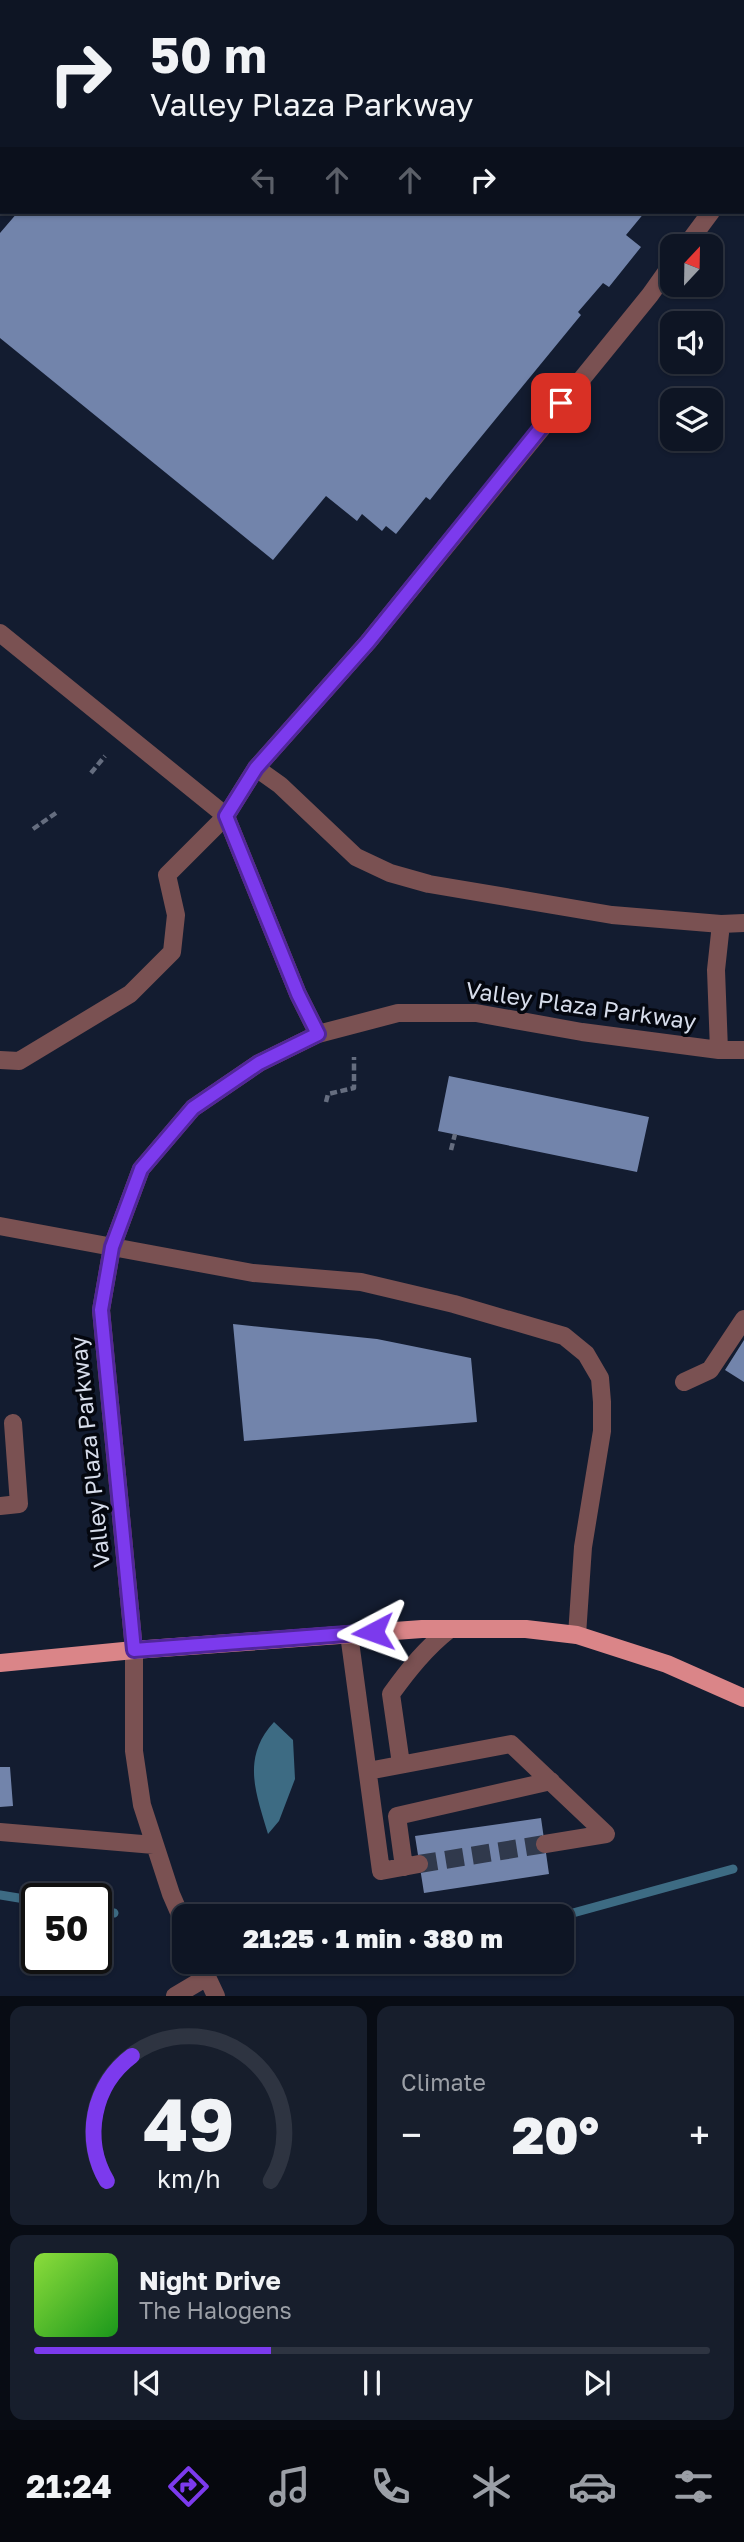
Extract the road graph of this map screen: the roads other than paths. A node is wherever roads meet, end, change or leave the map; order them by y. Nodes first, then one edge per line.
1 (710, 214) edge
2 (695, 234) edge
3 (660, 281) edge
4 (0, 633) edge
5 (256, 768) junction
6 (226, 816) junction
7 (744, 923) edge
8 (720, 925) junction
9 (318, 1034) junction
10 (719, 1050) junction
11 (744, 1050) edge
12 (0, 1060) edge
13 (0, 1226) edge
14 (112, 1247) junction
15 (744, 1319) edge
16 (684, 1381) dead end
17 (13, 1423) dead end
18 (0, 1506) edge
19 (450, 1629) junction
20 (349, 1634) junction
21 (577, 1635) junction
22 (134, 1650) junction
23 (0, 1663) edge
24 (744, 1698) edge
25 (401, 1764) junction
26 (369, 1771) junction
27 (551, 1781) junction
28 (0, 1832) edge
29 (545, 1844) tunnel mouth
30 (155, 1845) junction
31 (175, 1904) edge
32 (200, 1974) edge
33 (206, 1974) edge
34 (175, 1996) edge
35 (216, 1996) edge

1 - 2 street
3 - 5 street
4 - 6 street
5 - 6 street
5 - 8 street
6 - 9 street
6 - 12 street
7 - 8 street
8 - 10 street
9 - 10 street, Valley Plaza Parkway
9 - 14 street, Valley Plaza Parkway
10 - 11 street, Valley Plaza Parkway
13 - 14 street
14 - 21 street
14 - 22 street, Valley Plaza Parkway
15 - 16 street
17 - 18 street
19 - 20 main road
19 - 21 main road
19 - 25 street
20 - 22 main road
20 - 26 street
21 - 24 main road
22 - 23 main road
22 - 30 street, Valley Plaza Parkway
25 - 26 street
25 - 27 street
26 - 27 street
27 - 29 street
28 - 30 street
30 - 31 street, Valley Plaza Parkway
32 - 34 street
33 - 35 street

